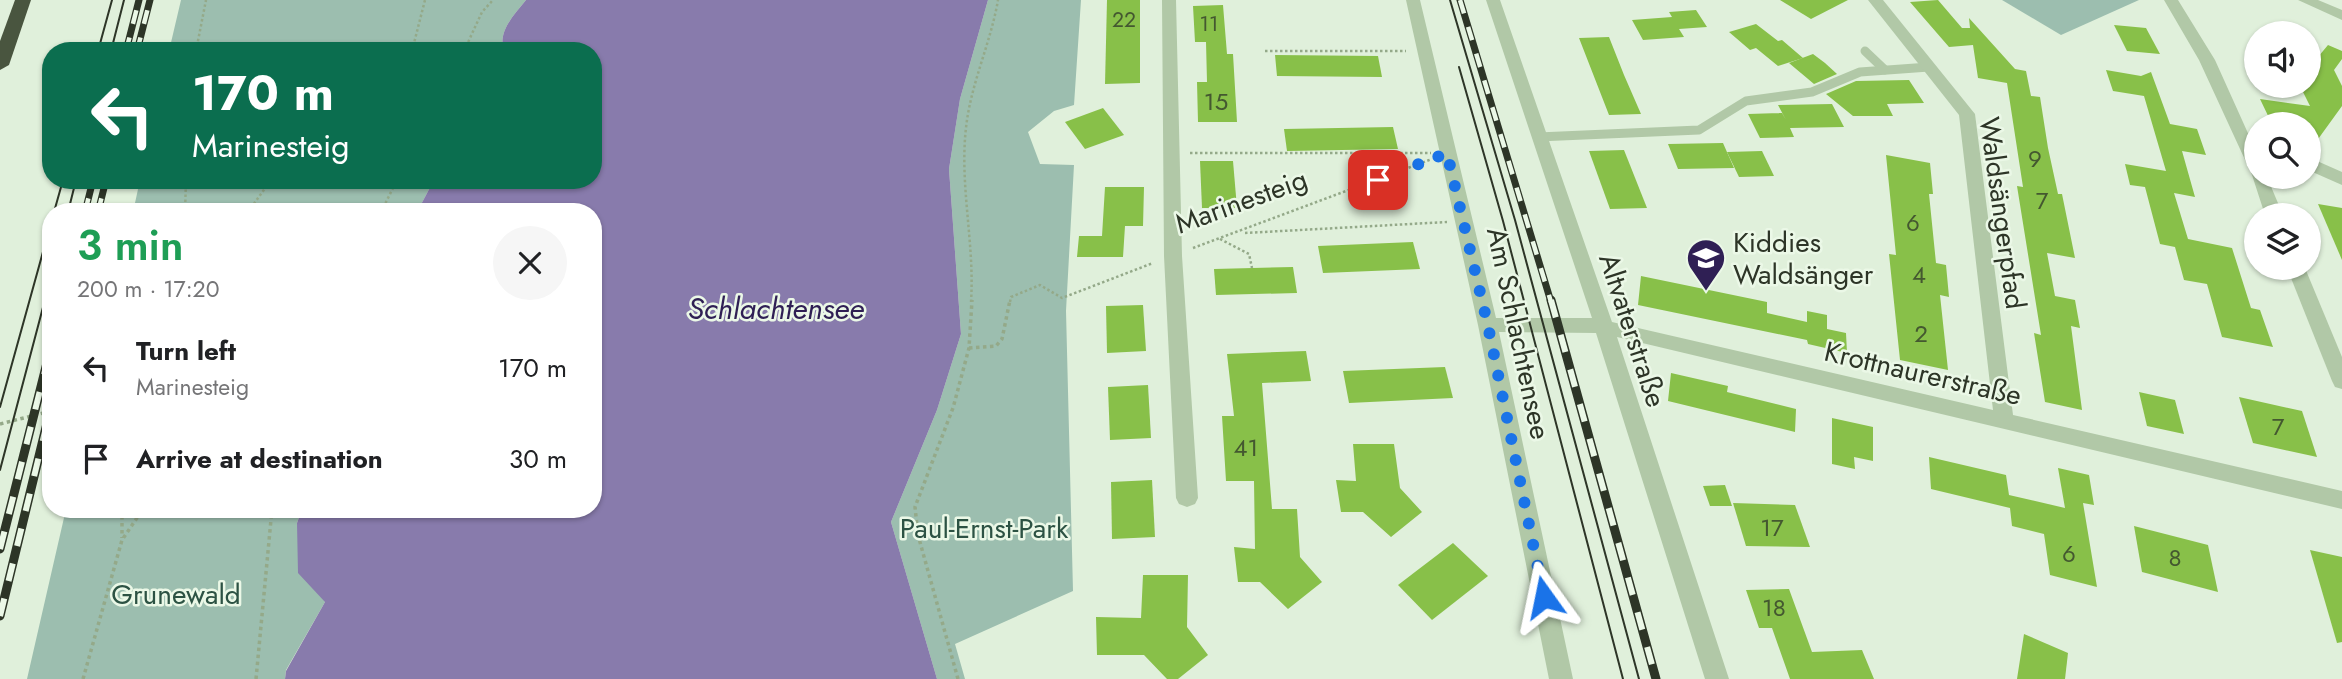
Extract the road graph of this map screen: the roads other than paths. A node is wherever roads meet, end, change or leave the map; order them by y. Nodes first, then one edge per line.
1 (23, 0) edge
2 (1169, 0) edge
3 (1413, 0) edge
4 (1493, 0) edge
5 (1875, 0) edge
6 (2305, 0) edge
7 (2179, 3) edge
8 (2342, 15) edge
9 (1865, 51) dead end
10 (0, 65) edge
11 (1929, 67) junction
12 (1885, 70) junction
13 (2244, 130) edge
14 (1538, 137) junction
15 (2321, 169) edge
16 (2342, 179) edge
17 (2301, 280) edge
18 (1488, 326) junction
19 (1604, 327) junction
20 (2342, 381) edge
21 (2004, 421) junction
22 (1188, 498) dead end
23 (2342, 500) edge
24 (1561, 679) edge
25 (1717, 679) edge

1 - 10 highway
2 - 22 street, Marinesteig
3 - 18 street, Am Schlachtensee
4 - 14 street, Altvaterstraße
5 - 11 street, Waldsängerpfad
6 - 8 street
7 - 13 street
9 - 12 lane
11 - 12 lane
11 - 21 street, Waldsängerpfad
12 - 14 lane
14 - 19 street, Altvaterstraße
15 - 16 street
17 - 20 street
18 - 19 street, Krottnaurerstraße
18 - 24 street, Am Schlachtensee
19 - 21 street, Krottnaurerstraße
19 - 25 street, Altvaterstraße
21 - 23 street, Krottnaurerstraße

